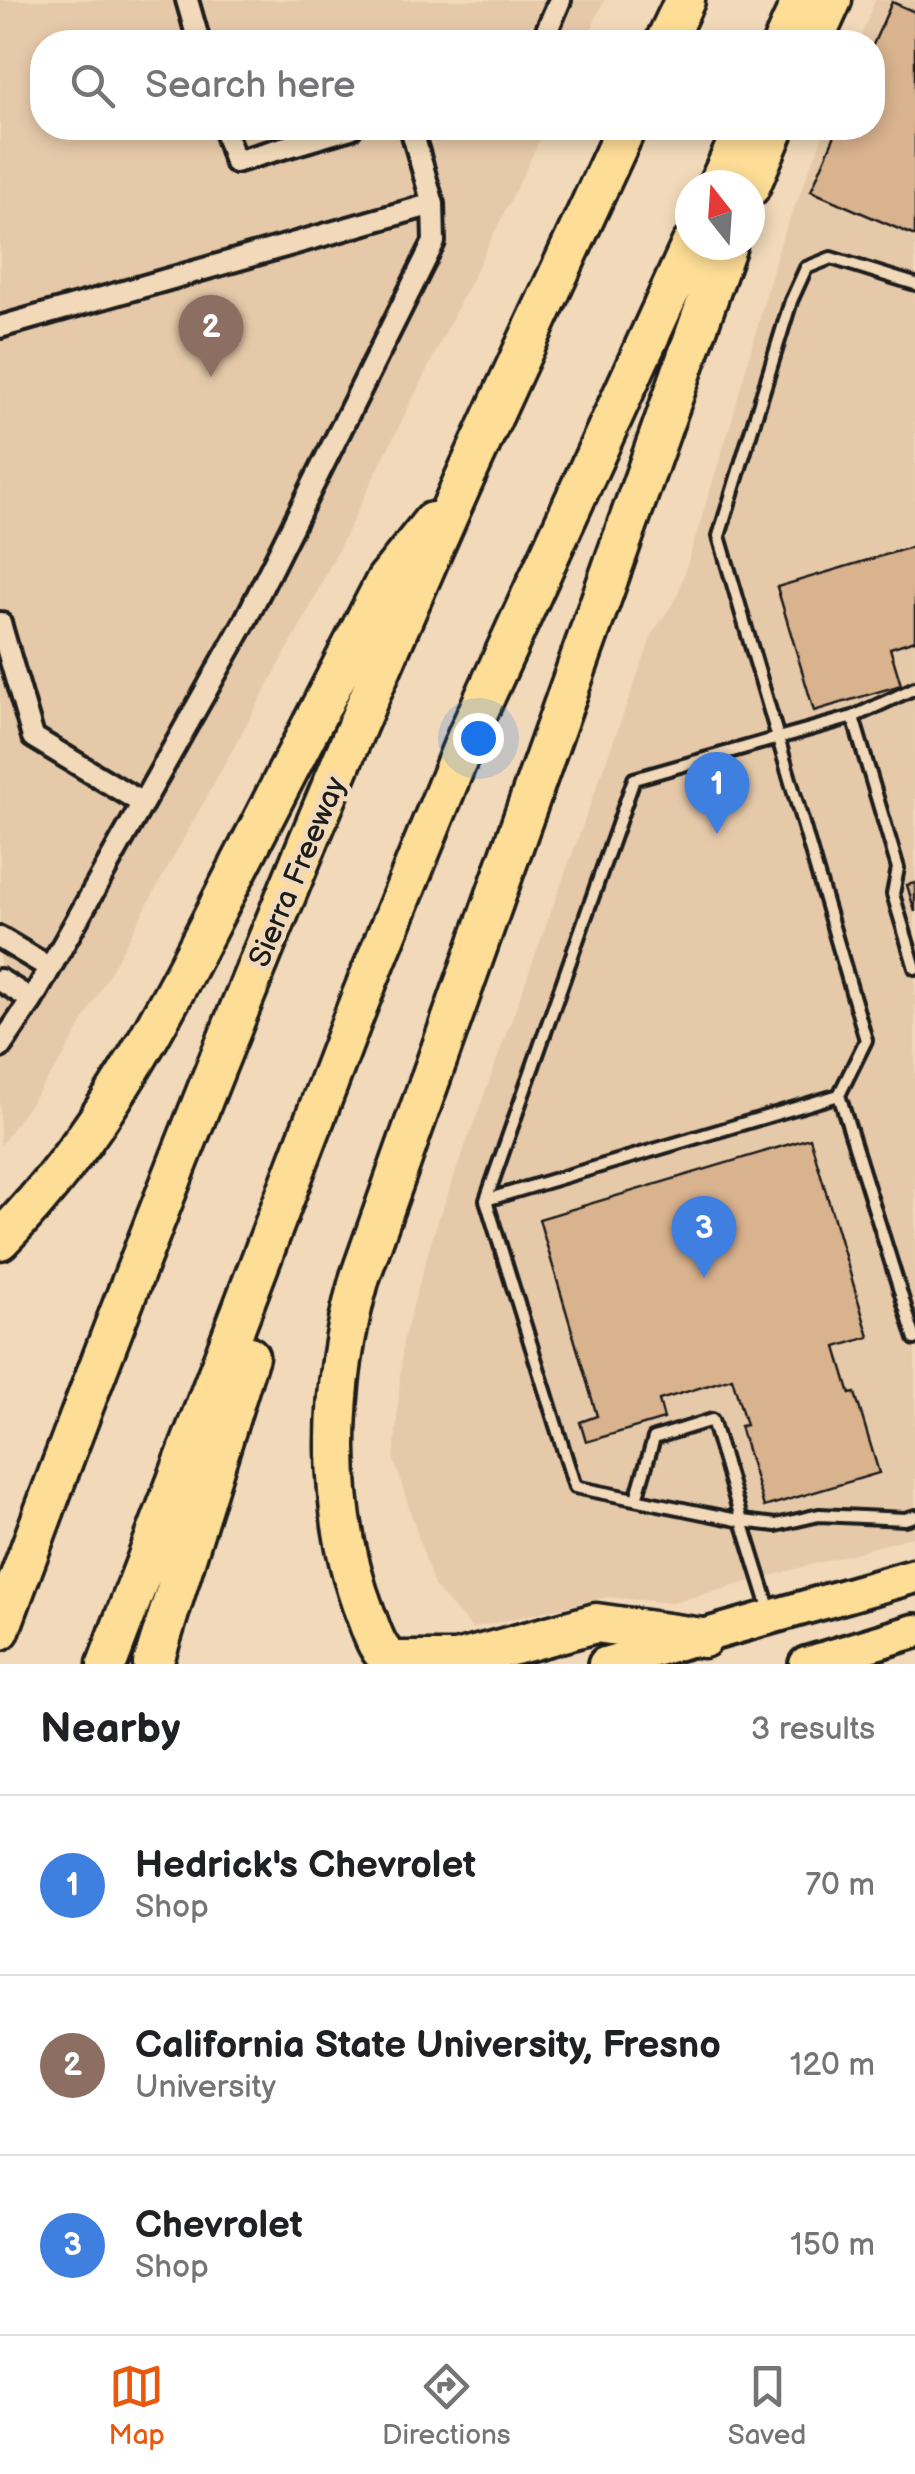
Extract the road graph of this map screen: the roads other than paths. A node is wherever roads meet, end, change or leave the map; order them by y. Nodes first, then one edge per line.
1 (187, 0) edge
2 (560, 0) edge
3 (685, 0) edge
4 (802, 0) edge
5 (832, 0) edge
6 (196, 30) edge
7 (547, 30) edge
8 (671, 30) edge
9 (788, 30) edge
10 (818, 30) edge
11 (228, 140) edge
12 (310, 140) edge
13 (414, 140) edge
14 (620, 140) edge
15 (739, 140) edge
16 (771, 140) edge
17 (725, 170) edge
18 (758, 170) edge
19 (433, 204) junction
20 (684, 260) edge
21 (723, 260) edge
22 (915, 284) edge
23 (0, 326) edge
24 (462, 485) junction
25 (0, 624) edge
26 (915, 688) edge
27 (853, 716) junction
28 (778, 738) junction
29 (142, 804) junction
30 (0, 938) edge
31 (50, 968) junction
32 (915, 968) edge
33 (0, 980) edge
34 (32, 1000) junction
35 (358, 1005) junction
36 (0, 1048) edge
37 (839, 1096) junction
38 (486, 1200) junction
39 (0, 1240) edge
40 (915, 1339) edge
41 (636, 1499) junction
42 (915, 1516) edge
43 (742, 1521) junction
44 (915, 1576) edge
45 (772, 1618) junction
46 (0, 1630) edge
47 (915, 1631) edge
48 (703, 1638) junction
49 (825, 1661) edge
50 (107, 1664) edge
51 (153, 1664) edge
52 (604, 1664) edge

1 - 6 street
2 - 7 street
3 - 8 highway
4 - 9 highway
5 - 10 highway
11 - 12 street
13 - 19 street
14 - 24 highway, Sierra Freeway
15 - 17 highway
16 - 18 highway
19 - 23 street
19 - 29 street
20 - 35 highway
21 - 48 highway
22 - 28 lane
24 - 39 highway
24 - 46 highway, Sierra Freeway
25 - 29 street
26 - 27 lane
27 - 28 lane
27 - 32 lane
28 - 37 lane
28 - 38 lane
29 - 31 street
30 - 31 street
31 - 34 street
33 - 34 street
34 - 36 street
35 - 50 highway
35 - 51 highway
37 - 38 lane
37 - 40 lane
38 - 41 lane
41 - 43 lane
41 - 43 lane
42 - 43 lane
43 - 45 lane
44 - 45 main road
45 - 48 main road
47 - 49 main road
48 - 52 main road

